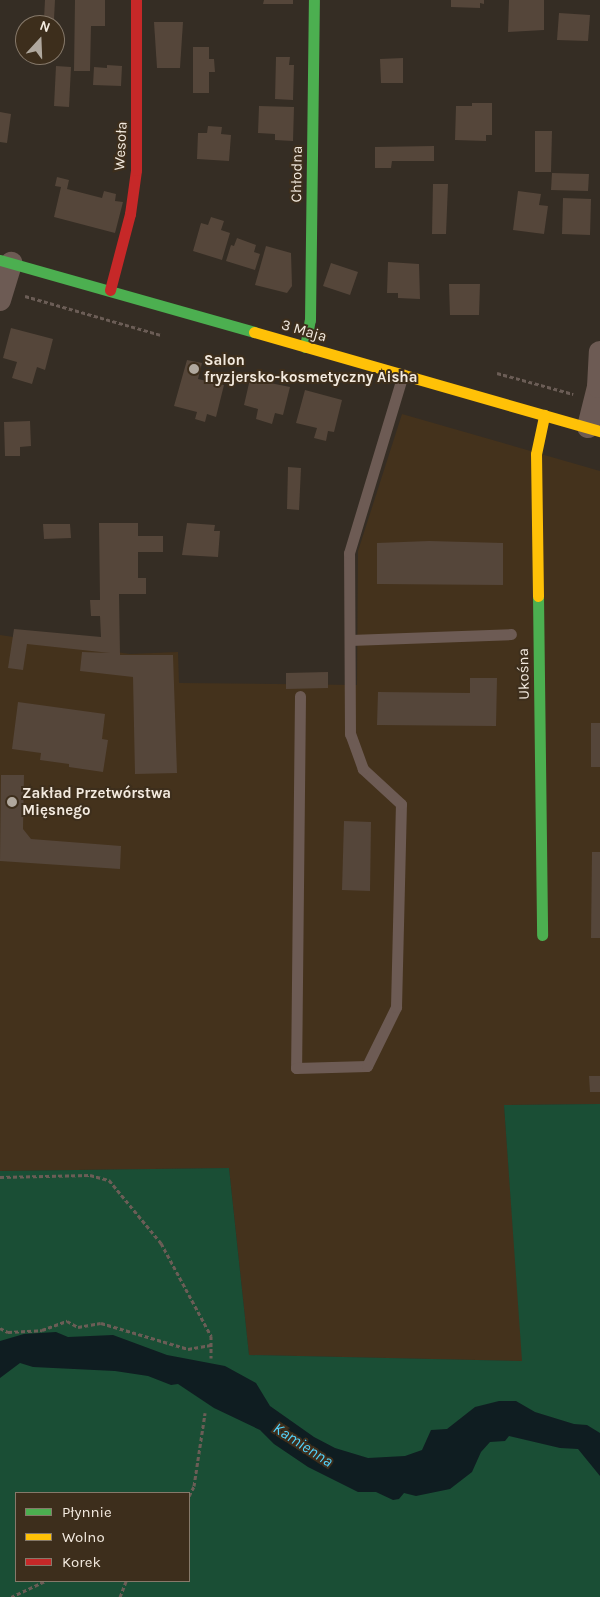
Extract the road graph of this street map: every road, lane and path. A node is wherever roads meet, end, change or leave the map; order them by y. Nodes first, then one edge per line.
1 (136, 0) edge
2 (314, 0) edge
3 (6, 261) edge
4 (110, 290) junction
5 (0, 300) edge
6 (305, 347) junction
7 (600, 352) edge
8 (403, 374) junction
9 (544, 414) junction
10 (594, 429) edge
11 (510, 634) dead end
12 (350, 640) junction
13 (300, 696) dead end
14 (542, 935) dead end
15 (0, 1177) edge
16 (0, 1328) edge
17 (211, 1345) junction
18 (211, 1358) dead end
19 (205, 1413) dead end
20 (190, 1494) edge
21 (43, 1582) edge
22 (126, 1582) edge
23 (11, 1597) edge
24 (120, 1597) edge

1 - 4 street, Wesoła
2 - 6 street, Chłodna
3 - 4 street, 3 Maja
3 - 5 street
4 - 6 street, 3 Maja
6 - 8 street, 3 Maja
7 - 10 street
8 - 9 street, 3 Maja
8 - 12 lane
9 - 10 street, 3 Maja
9 - 14 street, Ukośna
11 - 12 lane
12 - 13 lane
15 - 17 path
16 - 17 path
17 - 18 path
19 - 20 path
21 - 23 path
22 - 24 path

